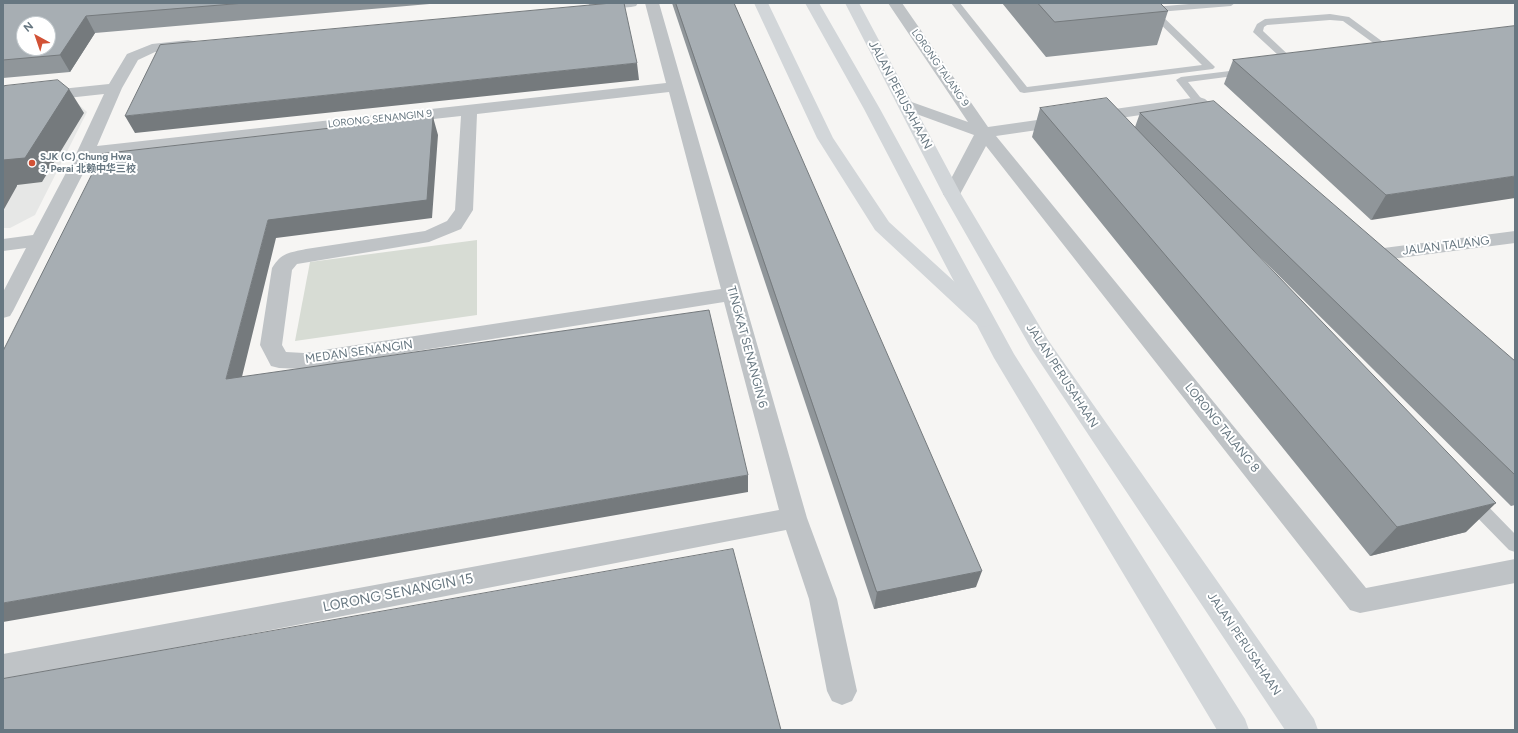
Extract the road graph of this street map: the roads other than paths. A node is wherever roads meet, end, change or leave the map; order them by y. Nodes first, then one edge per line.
1 (631, 3) edge
2 (652, 3) edge
3 (761, 3) edge
4 (812, 3) edge
5 (852, 3) edge
6 (895, 3) edge
7 (955, 3) edge
8 (1231, 3) edge
9 (1147, 6) edge
10 (584, 7) edge
11 (199, 43) edge
12 (1379, 56) edge
13 (1279, 67) edge
14 (1256, 70) edge
15 (675, 87) junction
16 (114, 88) junction
17 (3, 100) edge
18 (1198, 102) junction
19 (906, 105) junction
20 (469, 109) junction
21 (1232, 131) edge
22 (984, 133) junction
23 (86, 152) junction
24 (952, 194) junction
25 (1515, 237) edge
26 (40, 240) junction
27 (3, 245) edge
28 (1394, 270) edge
29 (732, 294) junction
30 (3, 311) edge
31 (984, 320) junction
32 (1465, 494) edge
33 (794, 518) junction
34 (1515, 545) edge
35 (1515, 571) edge
36 (3, 668) edge
37 (842, 691) dead end
38 (1234, 730) edge
39 (1303, 730) edge

1 - 10 street
2 - 15 street, TINGKAT SENANGIN 6
3 - 31 main road
4 - 31 main road
5 - 19 main road, JALAN PERUSAHAAN
6 - 22 street, LORONG TALANG 9
7 - 9 lane
8 - 9 lane
11 - 16 street
12 - 13 lane
14 - 18 lane
15 - 20 street, LORONG SENANGIN 9
15 - 29 street, TINGKAT SENANGIN 6
16 - 17 street
16 - 23 street
18 - 21 street
18 - 22 street, LORONG TALANG 9
19 - 22 street, LORONG TALANG 9
19 - 24 main road, JALAN PERUSAHAAN
20 - 23 street, LORONG SENANGIN 9
20 - 29 street, MEDAN SENANGIN
22 - 24 street
22 - 35 street, LORONG TALANG 8
23 - 26 street
24 - 39 main road, JALAN PERUSAHAAN
25 - 28 street, JALAN TALANG
26 - 27 street
26 - 30 street
29 - 33 street, TINGKAT SENANGIN 6
31 - 38 main road
32 - 34 lane
33 - 36 street, LORONG SENANGIN 15
33 - 37 street, TINGKAT SENANGIN 6

